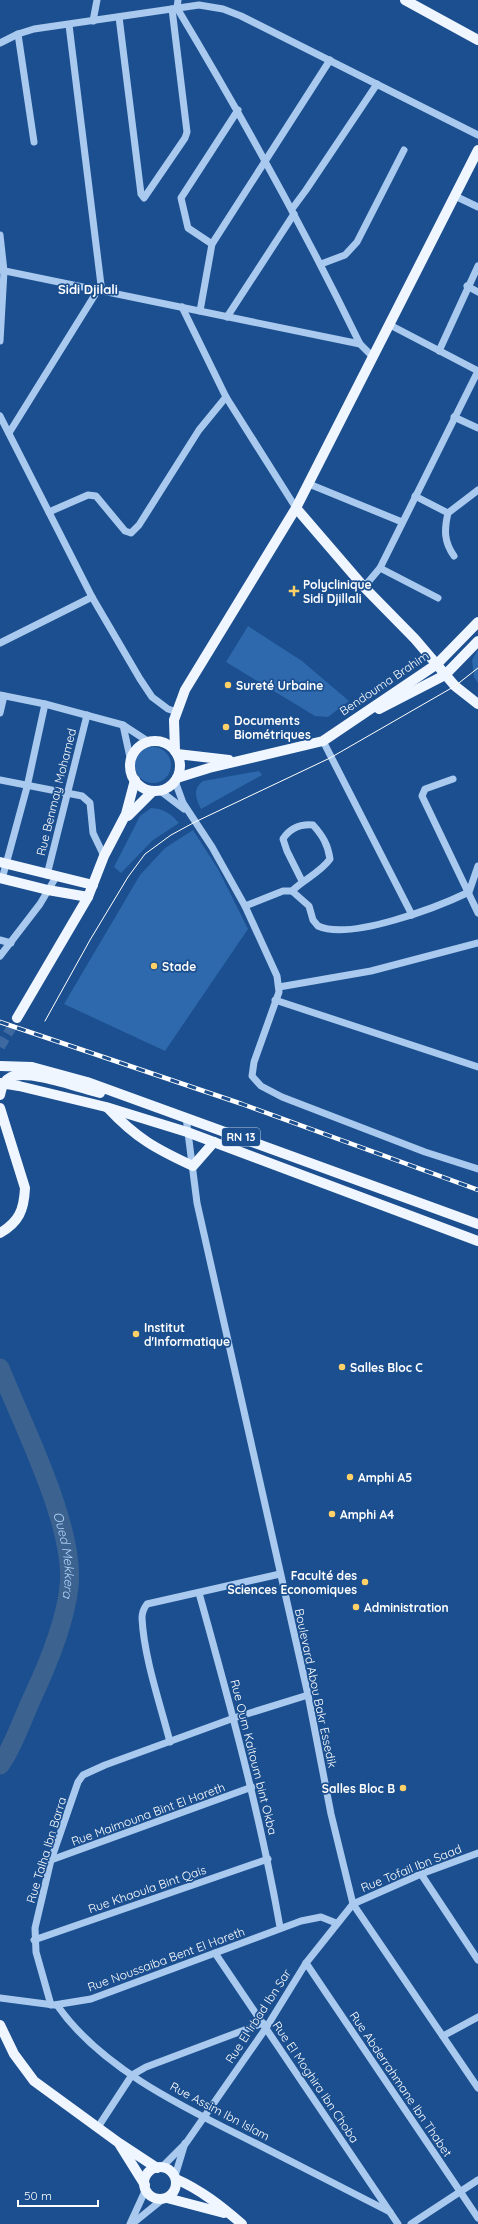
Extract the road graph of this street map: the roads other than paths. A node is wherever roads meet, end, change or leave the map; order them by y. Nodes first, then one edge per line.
1 (97, 0) edge
2 (178, 0) edge
3 (405, 0) edge
4 (175, 9) junction
5 (119, 17) junction
6 (93, 21) junction
7 (69, 25) junction
8 (18, 34) junction
9 (478, 40) edge
10 (0, 43) edge
11 (330, 60) junction
12 (377, 84) junction
13 (238, 110) junction
14 (478, 135) edge
15 (34, 142) dead end
16 (404, 150) dead end
17 (478, 150) edge
18 (265, 160) junction
19 (455, 196) junction
20 (478, 207) edge
21 (293, 211) junction
22 (0, 235) edge
23 (212, 244) junction
24 (321, 264) junction
25 (478, 266) edge
26 (2, 270) edge
27 (467, 286) junction
28 (98, 290) junction
29 (478, 292) edge
30 (182, 308) junction
31 (200, 311) junction
32 (227, 317) junction
33 (390, 325) junction
34 (0, 341) edge
35 (360, 344) junction
36 (439, 351) junction
37 (373, 357) junction
38 (478, 371) edge
39 (226, 397) junction
40 (0, 416) edge
41 (454, 417) junction
42 (478, 428) edge
43 (9, 432) junction
44 (309, 484) junction
45 (478, 490) edge
46 (415, 496) junction
47 (296, 508) junction
48 (49, 512) junction
49 (448, 513) junction
50 (402, 522) junction
51 (454, 556) dead end
52 (380, 568) junction
53 (364, 588) junction
54 (92, 597) junction
55 (438, 598) dead end
56 (478, 622) edge
57 (478, 642) edge
58 (0, 643) edge
59 (437, 664) junction
60 (445, 675) junction
61 (2, 696) edge
62 (45, 704) junction
63 (478, 704) edge
64 (0, 713) edge
65 (87, 715) junction
66 (175, 716) junction
67 (123, 725) junction
68 (338, 730) junction
69 (323, 741) junction
70 (154, 742) junction
71 (176, 752) junction
72 (242, 760) junction
73 (131, 762) junction
74 (453, 779) dead end
75 (0, 780) edge
76 (135, 780) junction
77 (176, 780) junction
78 (27, 787) junction
79 (156, 790) junction
80 (66, 793) junction
81 (189, 813) junction
82 (123, 823) junction
83 (104, 856) junction
84 (3, 863) edge
85 (478, 866) edge
86 (51, 876) junction
87 (1, 879) edge
88 (302, 881) junction
89 (93, 884) junction
90 (48, 890) junction
91 (292, 891) junction
92 (469, 892) junction
93 (88, 897) junction
94 (245, 906) junction
95 (478, 913) edge
96 (412, 915) junction
97 (0, 940) edge
98 (11, 943) junction
99 (478, 943) edge
100 (0, 956) edge
101 (279, 987) junction
102 (275, 1000) junction
103 (17, 1018) tunnel mouth
104 (0, 1066) edge
105 (478, 1068) edge
106 (1, 1084) edge
107 (0, 1095) edge
108 (122, 1095) junction
109 (106, 1107) junction
110 (0, 1108) edge
111 (186, 1117) junction
112 (187, 1132) junction
113 (214, 1142) junction
114 (193, 1166) junction
115 (478, 1169) edge
116 (478, 1224) edge
117 (0, 1233) edge
118 (478, 1241) edge
119 (280, 1574) junction
120 (199, 1593) junction
121 (308, 1694) junction
122 (234, 1718) junction
123 (170, 1742) junction
124 (252, 1787) junction
125 (478, 1853) edge
126 (268, 1859) junction
127 (51, 1860) junction
128 (420, 1874) junction
129 (353, 1904) junction
130 (336, 1923) junction
131 (280, 1927) junction
132 (34, 1940) junction
133 (215, 1953) junction
134 (478, 1960) edge
135 (306, 1963) junction
136 (0, 1998) edge
137 (54, 2005) junction
138 (478, 2017) edge
139 (0, 2025) edge
140 (265, 2025) junction
141 (443, 2036) junction
142 (132, 2075) junction
143 (478, 2088) edge
144 (203, 2117) junction
145 (98, 2127) junction
146 (119, 2143) junction
147 (186, 2143) junction
148 (159, 2168) junction
149 (176, 2178) junction
150 (478, 2180) edge
151 (145, 2187) junction
152 (461, 2191) junction
153 (165, 2198) junction
154 (390, 2212) junction
155 (478, 2218) edge
156 (238, 2221) edge
157 (131, 2224) edge
158 (398, 2224) edge
159 (411, 2224) edge

1 - 6 street
2 - 4 street
3 - 9 main road
4 - 5 street
4 - 5 street
4 - 11 street
4 - 13 street
5 - 6 street
6 - 7 street
7 - 8 street
7 - 28 street
8 - 10 street
8 - 15 street
11 - 12 street
11 - 18 street
12 - 14 street
12 - 21 street
13 - 18 street
13 - 23 street
16 - 24 street
17 - 19 main road
18 - 21 street
18 - 23 street
19 - 20 street
19 - 33 main road
21 - 24 street
21 - 32 street
22 - 26 street
23 - 31 street
24 - 35 street
25 - 27 street
26 - 28 street
26 - 34 street
27 - 29 street
27 - 36 street
28 - 30 street
28 - 43 street
30 - 31 street
30 - 39 street
31 - 32 street
32 - 35 street
33 - 36 street
33 - 37 main road
35 - 37 street
36 - 38 street
37 - 44 main road
38 - 41 street
39 - 47 street
39 - 48 street
40 - 43 street
41 - 42 street
41 - 46 street
43 - 48 street
44 - 47 main road
44 - 50 street
45 - 49 street
46 - 49 street
46 - 50 street
47 - 53 main road
47 - 66 main road
48 - 54 street
49 - 51 street
50 - 52 street
52 - 53 street
52 - 55 street
53 - 59 main road
54 - 58 street
54 - 66 street
56 - 59 main road, Bendouma Brahim
57 - 60 main road, Bendouma Brahim
59 - 60 main road
59 - 68 main road, Bendouma Brahim
60 - 63 main road
60 - 68 main road, Bendouma Brahim
61 - 62 street
61 - 64 street
62 - 65 street
62 - 78 street
65 - 67 street
65 - 80 street, Rue Benmay Mohamed
66 - 70 main road
66 - 71 main road
67 - 70 street
67 - 73 street
68 - 69 main road, Bendouma Brahim
69 - 72 main road, Bendouma Brahim
69 - 96 street
70 - 71 main road
70 - 73 main road
71 - 72 main road, Bendouma Brahim
71 - 77 main road
72 - 77 main road, Bendouma Brahim
73 - 76 main road
74 - 92 street
75 - 78 street
76 - 79 main road
76 - 82 main road
77 - 79 main road
77 - 81 street
78 - 80 street
78 - 84 street
79 - 81 street
79 - 82 main road
80 - 83 street
80 - 86 street, Rue Benmay Mohamed
81 - 94 street
82 - 83 main road
83 - 89 main road
84 - 86 main road
84 - 87 street
85 - 92 street
86 - 89 main road
86 - 90 street, Rue Benmay Mohamed
87 - 90 main road
88 - 88 street
88 - 91 street
89 - 93 main road
90 - 93 main road
90 - 98 street, Rue Benmay Mohamed
91 - 94 street
91 - 96 street
92 - 95 street
92 - 96 street
93 - 103 main road
94 - 101 street
97 - 98 street
98 - 100 street, Rue Benmay Mohamed
99 - 101 street
101 - 102 street
102 - 105 street
102 - 115 street
104 - 108 main road, RN 13
106 - 107 main road
106 - 108 main road
106 - 109 main road, RN 13
108 - 111 main road, RN 13
109 - 112 main road, RN 13
109 - 114 main road
110 - 117 main road
111 - 112 street, Boulevard Abou Bakr Essedik
111 - 116 main road, RN 13
112 - 113 main road, RN 13
112 - 114 street, Boulevard Abou Bakr Essedik
113 - 114 main road
113 - 118 main road, RN 13
114 - 119 street, Boulevard Abou Bakr Essedik
119 - 120 street
119 - 121 street, Boulevard Abou Bakr Essedik
120 - 122 street, Rue Oum Kaltoum bint Okba
120 - 123 street
121 - 122 street, Rue Talha Ibn Barra
121 - 129 street, Boulevard Abou Bakr Essedik
122 - 123 street, Rue Talha Ibn Barra
122 - 124 street, Rue Oum Kaltoum bint Okba
123 - 127 street, Rue Talha Ibn Barra
124 - 126 street, Rue Oum Kaltoum bint Okba
124 - 127 street, Rue Maimouna Bint El Hareth
125 - 128 street, Rue Tofail Ibn Saad
126 - 131 street, Rue Oum Kaltoum bint Okba
126 - 132 street, Rue Khaoula Bint Qais
127 - 132 street, Rue Talha Ibn Barra
128 - 129 street, Rue Tofail Ibn Saad
128 - 134 street
129 - 130 street, Rue El Irbad Ibn Sar
129 - 141 street, Boulevard Abou Bakr Essedik
130 - 131 street, Rue Noussaiba Bent El Hareth
130 - 135 street, Rue El Irbad Ibn Sar
131 - 133 street, Rue Noussaiba Bent El Hareth
132 - 137 street, Rue Talha Ibn Barra
133 - 137 street, Rue Noussaiba Bent El Hareth
133 - 140 street, Rue El Moghira Ibn Choba
135 - 140 street, Rue El Irbad Ibn Sar
135 - 152 street, Rue Abderrahmane Ibn Thabet
136 - 137 street, Rue Noussaiba Bent El Hareth
137 - 142 street, Rue Assim Ibn Islam
138 - 141 street
139 - 145 main road
140 - 142 street
140 - 144 street, Rue El Irbad Ibn Sar
140 - 154 street, Rue El Moghira Ibn Choba
141 - 143 street, Boulevard Abou Bakr Essedik
142 - 144 street, Rue Assim Ibn Islam
142 - 145 street
144 - 147 street, Rue El Irbad Ibn Sar
144 - 154 street, Rue Assim Ibn Islam
145 - 146 main road
146 - 148 main road
146 - 151 main road
147 - 148 street
147 - 149 street
148 - 149 main road
148 - 151 main road
149 - 153 main road
149 - 156 main road
150 - 152 street
151 - 153 main road
151 - 157 street
152 - 155 street, Rue Abderrahmane Ibn Thabet
152 - 159 street
153 - 156 main road
153 - 157 street
154 - 158 street, Rue El Moghira Ibn Choba

